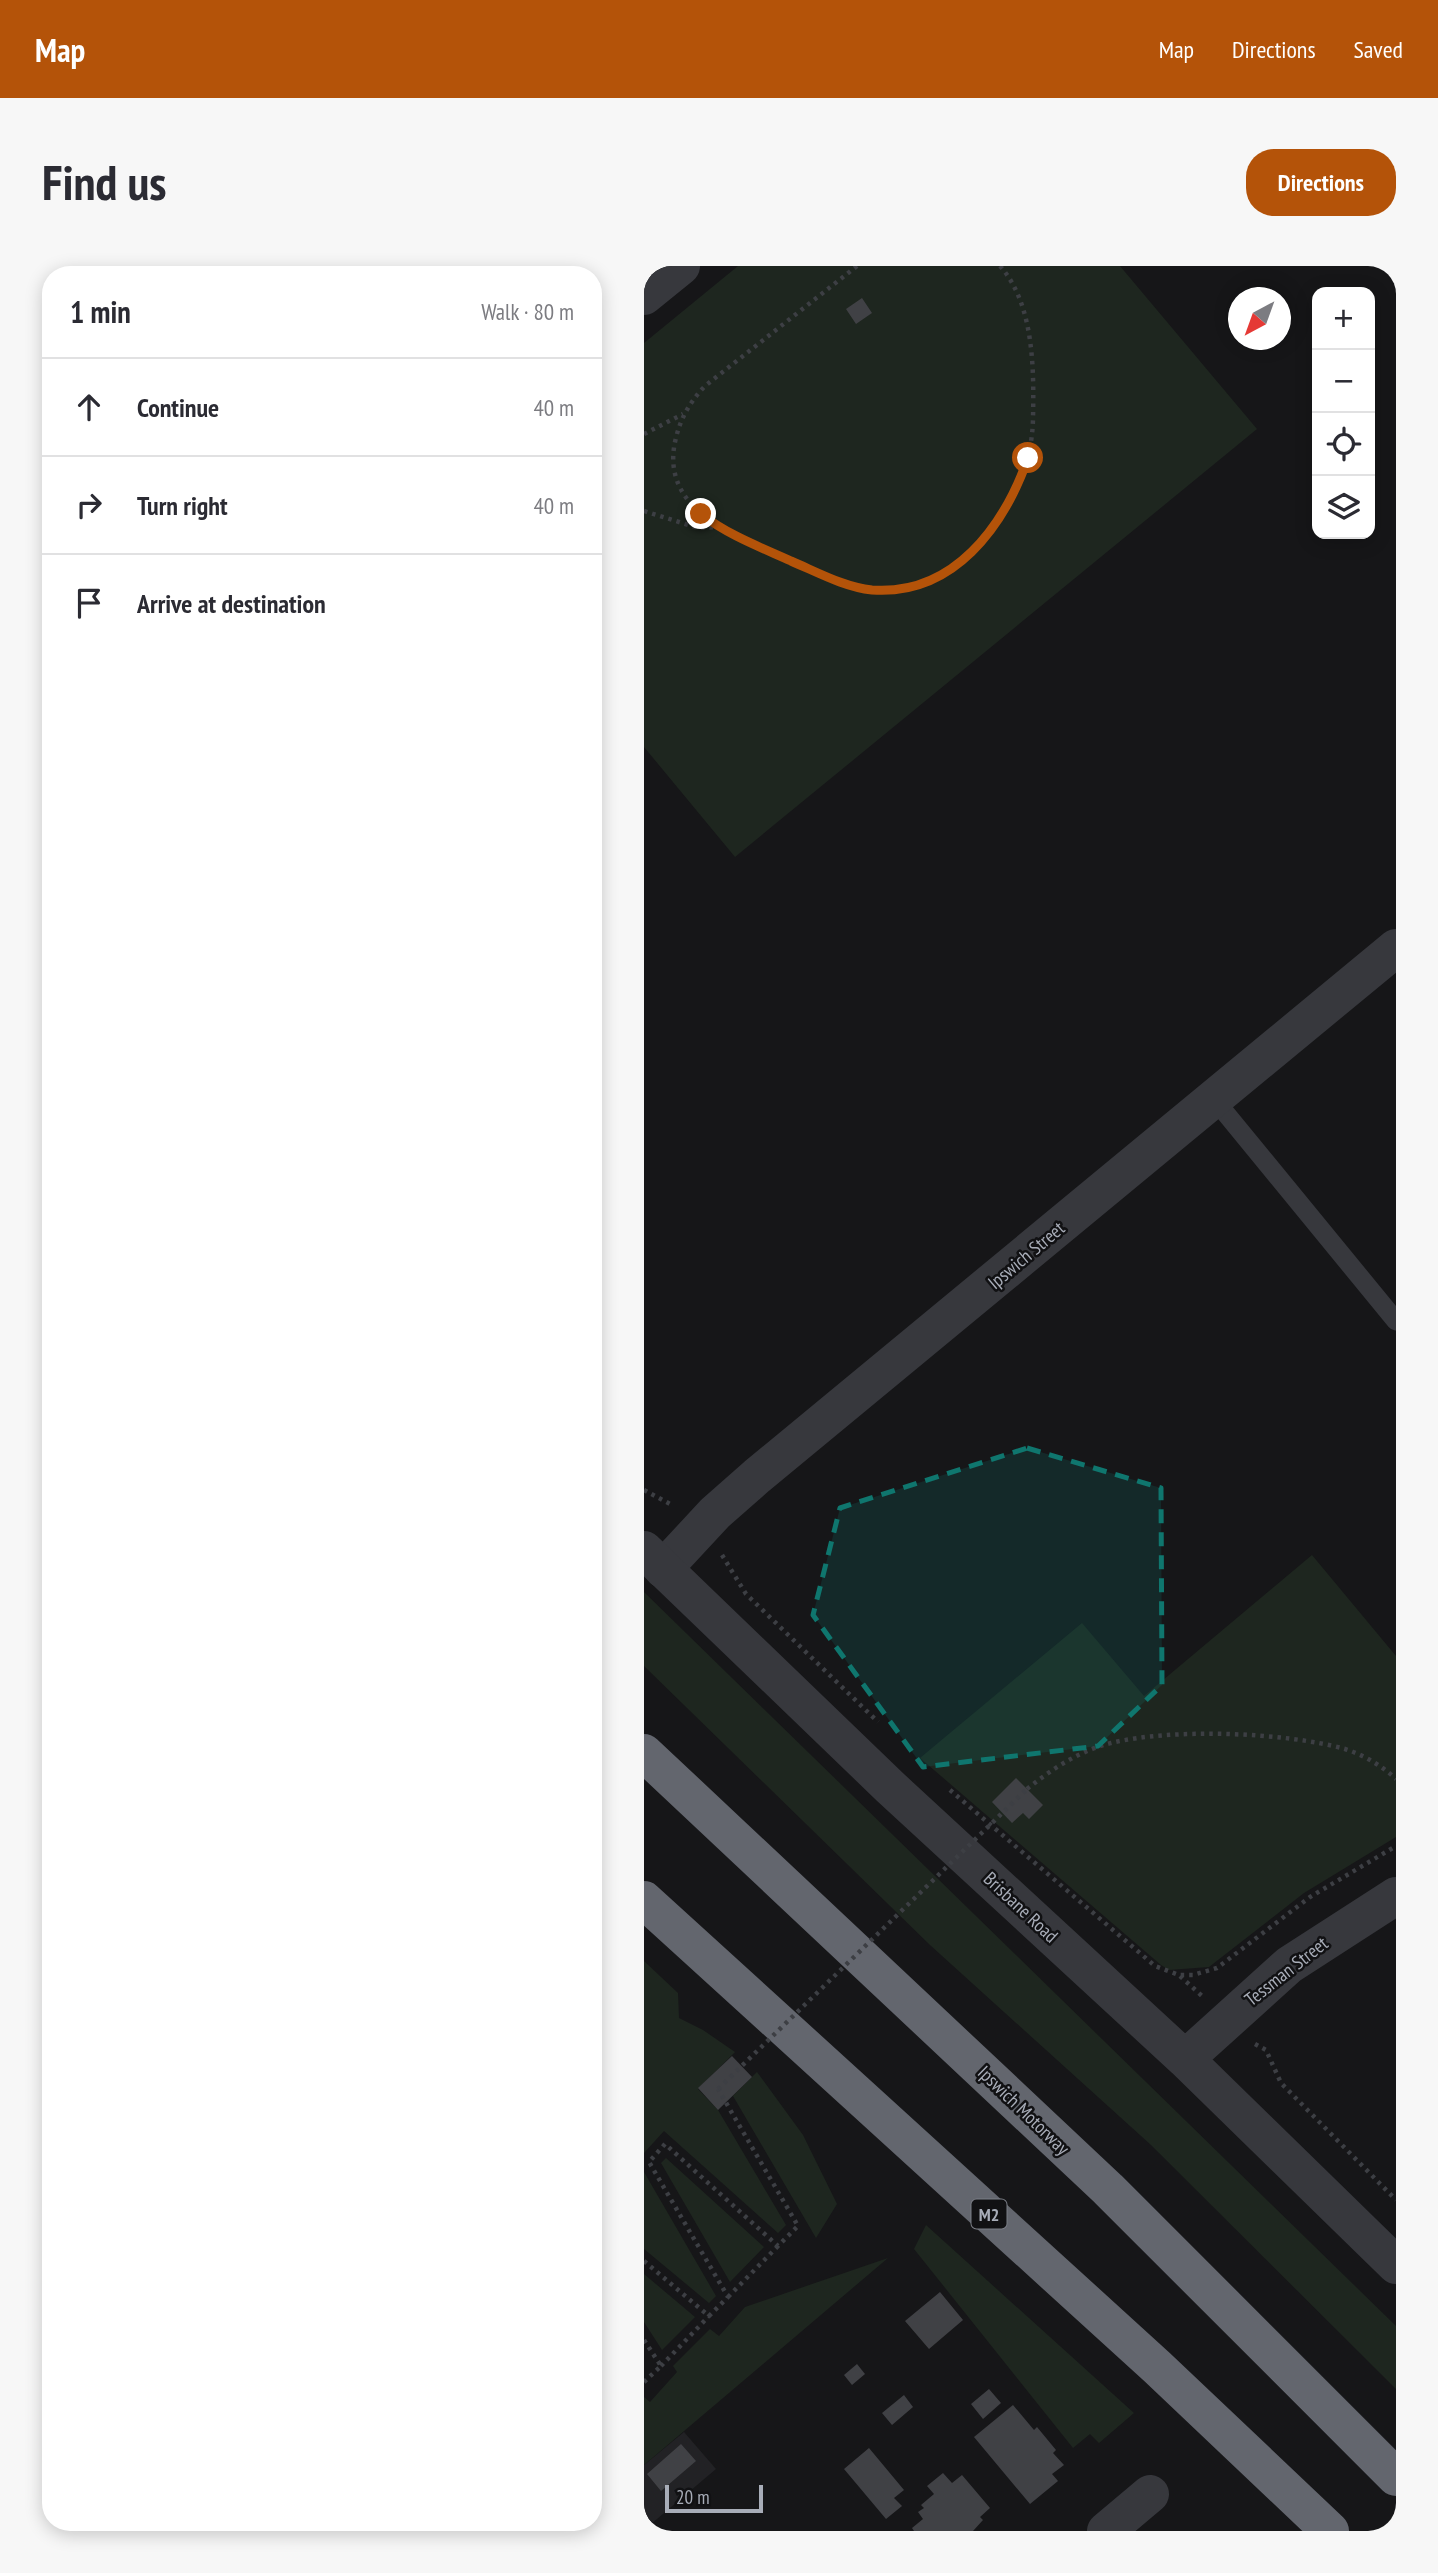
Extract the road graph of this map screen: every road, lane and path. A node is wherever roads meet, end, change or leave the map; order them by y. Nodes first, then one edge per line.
1 (681, 266) edge
2 (857, 266) edge
3 (1000, 266) edge
4 (644, 296) edge
5 (684, 414) junction
6 (644, 434) edge
7 (644, 510) edge
8 (717, 527) junction
9 (1396, 948) edge
10 (1214, 1099) junction
11 (1396, 1321) edge
12 (644, 1490) edge
13 (672, 1505) dead end
14 (720, 1553) dead end
15 (654, 1560) edge
16 (887, 1732) dead end
17 (644, 1753) edge
18 (1396, 1779) edge
19 (945, 1785) dead end
20 (1396, 1846) edge
21 (1396, 1896) edge
22 (644, 1900) edge
23 (1254, 2044) dead end
24 (1185, 2059) junction
25 (1396, 2200) edge
26 (778, 2246) junction
27 (644, 2262) edge
28 (1396, 2265) edge
29 (728, 2297) junction
30 (709, 2316) junction
31 (644, 2340) edge
32 (661, 2366) junction
33 (644, 2382) edge
34 (1396, 2477) edge
35 (1150, 2494) dead end
36 (1105, 2531) edge
37 (1330, 2531) edge

1 - 4 street
2 - 5 path
3 - 8 path
5 - 6 path
5 - 8 path
7 - 8 path
9 - 10 street, Ipswich Street
10 - 11 lane
10 - 15 street, Ipswich Street
12 - 13 path
14 - 16 path
15 - 24 street, Brisbane Road
17 - 34 highway, Ipswich Motorway
18 - 26 path, bridge
19 - 20 path
21 - 24 street, Tessman Street
22 - 37 highway, M2
23 - 25 path
24 - 28 street, Brisbane Road
26 - 29 path
26 - 29 path
27 - 30 path
29 - 30 path
30 - 32 path
31 - 32 path
32 - 33 path
35 - 36 street

